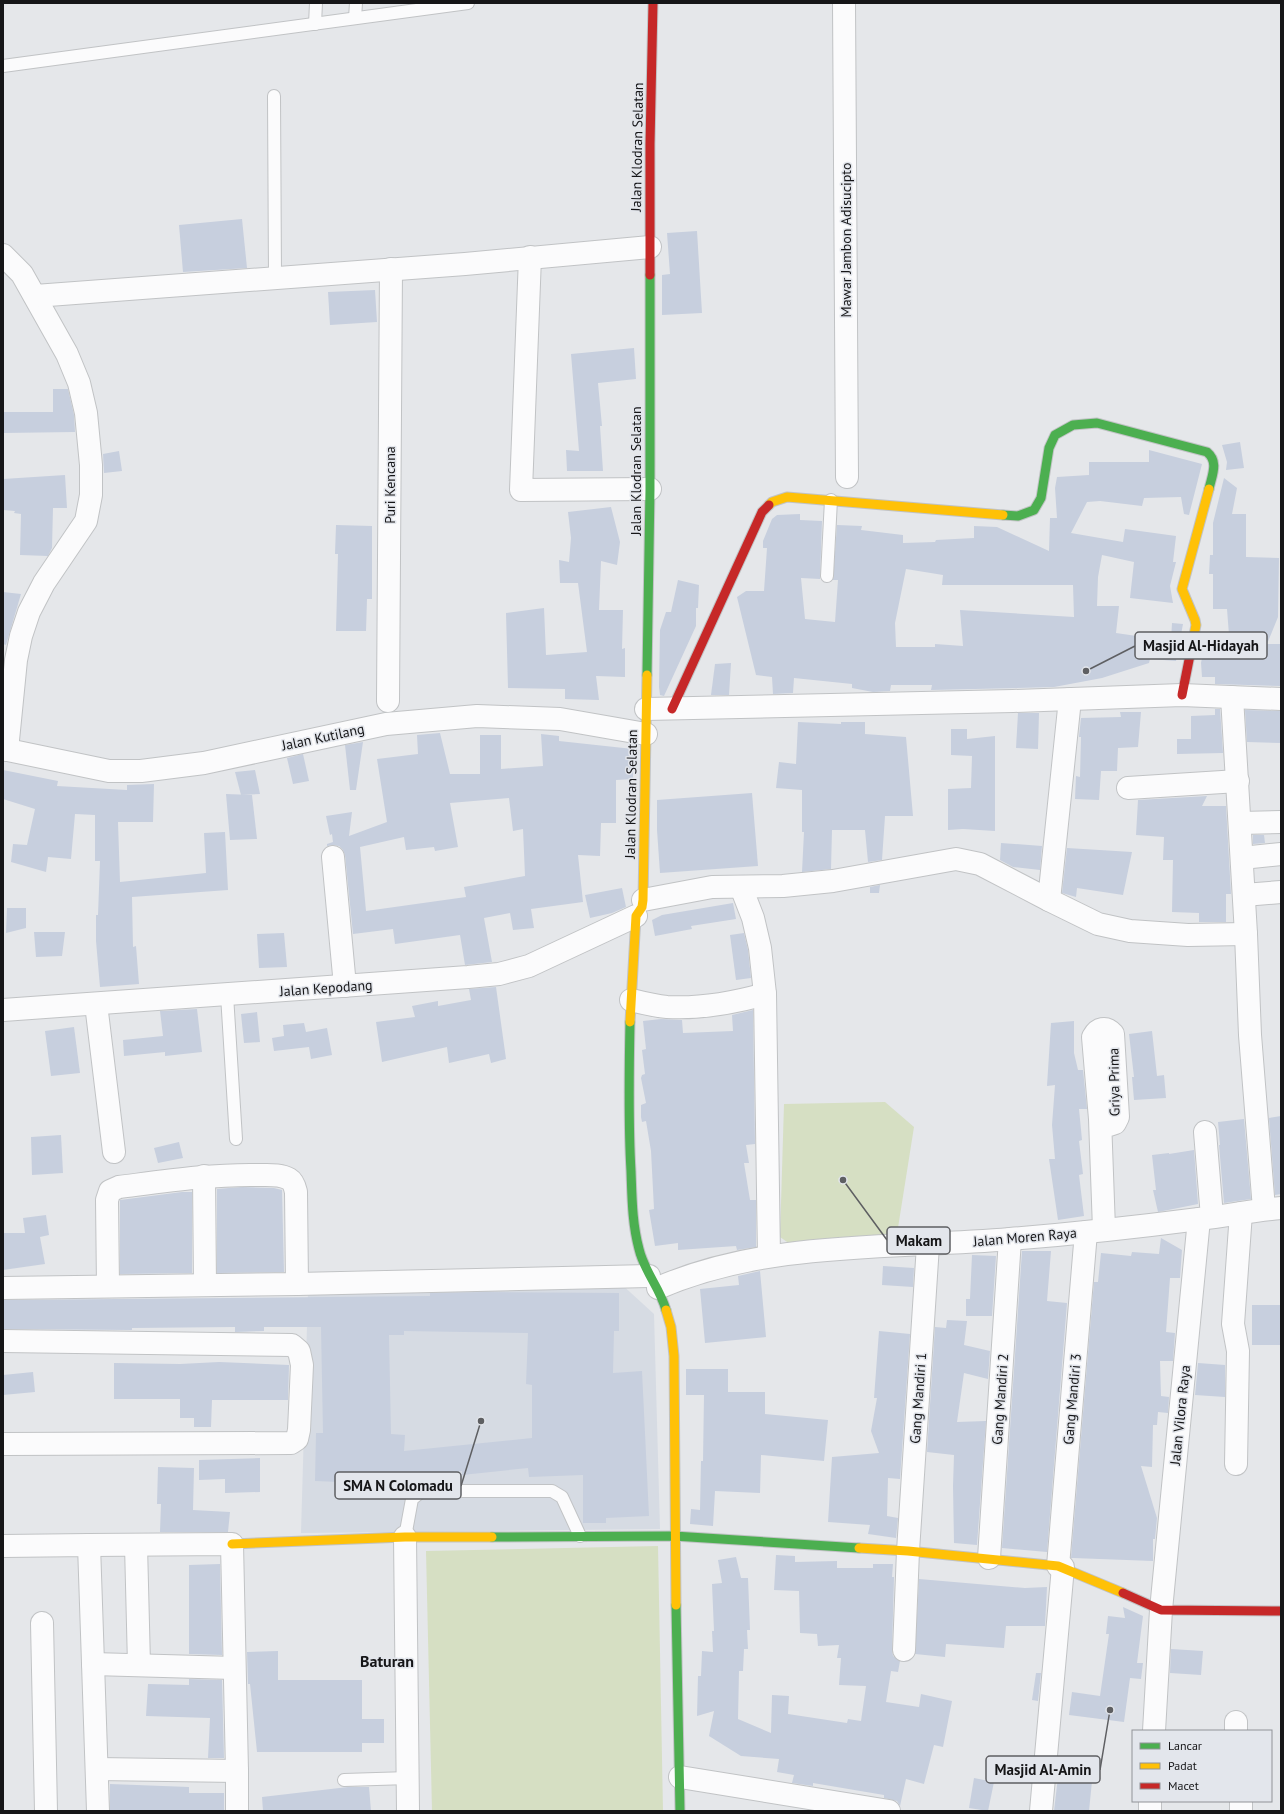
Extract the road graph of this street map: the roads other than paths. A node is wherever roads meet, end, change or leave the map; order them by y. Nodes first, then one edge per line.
1 (316, 3) edge
2 (356, 3) edge
3 (468, 3) edge
4 (653, 3) edge
5 (844, 3) edge
6 (355, 18) junction
7 (315, 24) junction
8 (3, 66) edge
9 (274, 96) dead end
10 (650, 247) junction
11 (3, 255) edge
12 (530, 257) junction
13 (391, 269) junction
14 (275, 277) junction
15 (35, 296) junction
16 (847, 477) dead end
17 (650, 489) junction
18 (831, 500) junction
19 (827, 576) dead end
20 (1182, 695) junction
21 (1232, 697) junction
22 (1070, 699) junction
23 (1281, 699) edge
24 (388, 700) dead end
25 (672, 708) junction
26 (646, 709) junction
27 (646, 734) junction
28 (5, 749) edge
29 (1238, 781) junction
30 (1128, 788) dead end
31 (1281, 822) edge
32 (1240, 823) junction
33 (1281, 854) edge
34 (333, 857) dead end
35 (1242, 858) junction
36 (743, 892) junction
37 (1281, 892) edge
38 (1244, 895) junction
39 (1049, 900) junction
40 (638, 917) junction
41 (1246, 934) junction
42 (345, 986) junction
43 (765, 994) junction
44 (227, 995) junction
45 (631, 1000) junction
46 (96, 1004) junction
47 (3, 1010) edge
48 (1100, 1119) dead end
49 (1205, 1132) dead end
50 (236, 1138) dead end
51 (114, 1152) dead end
52 (204, 1176) junction
53 (1272, 1208) edge
54 (1241, 1213) junction
55 (1206, 1218) junction
56 (1095, 1230) junction
57 (1010, 1239) junction
58 (928, 1245) junction
59 (769, 1256) junction
60 (653, 1282) junction
61 (297, 1284) junction
62 (205, 1285) junction
63 (108, 1286) junction
64 (3, 1288) edge
65 (3, 1341) edge
66 (3, 1444) edge
67 (1236, 1464) dead end
68 (580, 1536) junction
69 (674, 1536) junction
70 (405, 1538) junction
71 (232, 1544) junction
72 (89, 1545) junction
73 (136, 1545) junction
74 (3, 1546) edge
75 (908, 1551) junction
76 (989, 1558) junction
77 (1061, 1566) junction
78 (1161, 1610) junction
79 (1281, 1611) edge
80 (42, 1623) dead end
81 (904, 1650) dead end
82 (93, 1664) junction
83 (139, 1665) junction
84 (234, 1668) junction
85 (1154, 1730) edge
86 (97, 1769) junction
87 (237, 1771) junction
88 (680, 1777) junction
89 (409, 1778) junction
90 (344, 1780) dead end
91 (46, 1811) edge
92 (98, 1811) edge
93 (237, 1811) edge
94 (408, 1811) edge
95 (680, 1811) edge
96 (889, 1811) edge
97 (1041, 1811) edge

1 - 7 lane
2 - 6 lane
3 - 6 lane
4 - 10 street, Jalan Klodran Selatan
5 - 16 street, Mawar Jambon Adisucipto
6 - 7 lane
7 - 8 lane
9 - 14 lane
10 - 12 street
10 - 17 street, Jalan Klodran Selatan
11 - 15 street
12 - 13 street
12 - 17 street
13 - 14 street
13 - 24 street, Puri Kencana
14 - 15 street
15 - 28 street
17 - 26 street, Jalan Klodran Selatan
18 - 19 lane
18 - 20 street
18 - 25 street
20 - 21 street
20 - 22 street
21 - 23 street
21 - 29 street
22 - 25 street
22 - 39 street
25 - 26 street
26 - 27 street, Jalan Klodran Selatan
27 - 28 street, Jalan Kutilang
27 - 40 street, Jalan Klodran Selatan
29 - 30 street
29 - 32 street
31 - 32 street
32 - 35 street
33 - 35 street
34 - 42 street
35 - 38 street
36 - 39 street
36 - 40 street
36 - 43 street
37 - 38 street
38 - 41 street
39 - 41 street
40 - 42 street, Jalan Kepodang
40 - 45 street
41 - 53 street
42 - 44 street, Jalan Kepodang
43 - 45 street
43 - 59 street
44 - 46 street, Jalan Kepodang
44 - 50 lane
45 - 60 street
46 - 47 street, Jalan Kepodang
46 - 51 street
48 - 56 street, Griya Prima
49 - 55 street, Jalan Vilora Raya
52 - 61 street
52 - 62 street
52 - 63 street
53 - 54 street, Jalan Moren Raya
54 - 55 street, Jalan Moren Raya
54 - 67 street
55 - 56 street, Jalan Moren Raya
55 - 78 street, Jalan Vilora Raya
56 - 57 street, Jalan Moren Raya
56 - 77 street, Gang Mandiri 3
57 - 58 street, Jalan Moren Raya
57 - 76 street, Gang Mandiri 2
58 - 59 street, Jalan Moren Raya
58 - 75 street, Gang Mandiri 1
59 - 60 street, Jalan Moren Raya
60 - 61 street
60 - 69 street
61 - 62 street
62 - 63 street
63 - 64 street
65 - 66 street
68 - 69 street
68 - 70 street
68 - 70 lane
69 - 75 street
69 - 88 street
70 - 71 street
70 - 89 street
71 - 73 street
71 - 84 street
72 - 73 street
72 - 74 street
72 - 82 street
73 - 83 street
75 - 76 street
75 - 81 street, Gang Mandiri 1
76 - 77 street
77 - 78 street
77 - 97 street, Gang Mandiri 3
78 - 79 street
78 - 85 street, Jalan Vilora Raya
80 - 91 street
82 - 83 street
82 - 86 street
83 - 84 street
84 - 87 street
86 - 87 street
86 - 92 street
87 - 93 street
88 - 95 street
88 - 96 street
89 - 90 lane
89 - 94 street

